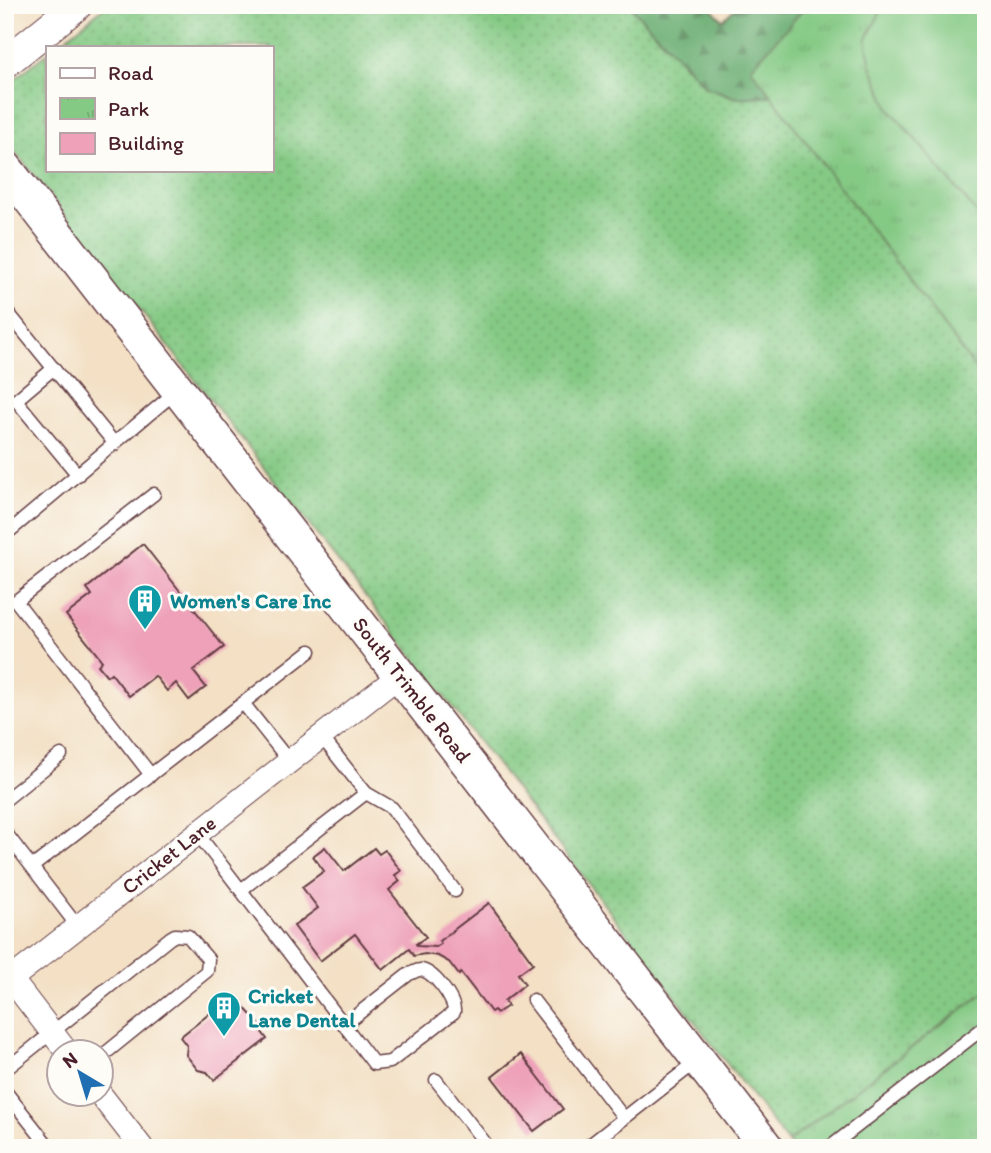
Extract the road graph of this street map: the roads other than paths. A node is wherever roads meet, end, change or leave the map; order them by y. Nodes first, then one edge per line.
1 (77, 5) edge
2 (5, 63) edge
3 (5, 167) edge
4 (5, 309) edge
5 (54, 368) junction
6 (178, 390) junction
7 (115, 444) junction
8 (78, 475) junction
9 (154, 494) dead end
10 (5, 536) edge
11 (310, 651) dead end
12 (400, 675) junction
13 (243, 703) junction
14 (321, 736) junction
15 (61, 755) dead end
16 (289, 761) junction
17 (151, 775) junction
18 (366, 793) junction
19 (5, 800) edge
20 (5, 832) edge
21 (197, 833) junction
22 (32, 867) junction
23 (241, 890) junction
24 (455, 891) dead end
25 (78, 927) junction
26 (533, 1000) dead end
27 (344, 1025) junction
28 (986, 1026) edge
29 (52, 1032) junction
30 (56, 1038) edge
31 (116, 1045) edge
32 (699, 1060) junction
33 (5, 1070) edge
34 (436, 1080) dead end
35 (5, 1091) edge
36 (111, 1108) edge
37 (624, 1118) junction
38 (50, 1148) edge
39 (142, 1148) edge
40 (489, 1148) edge
41 (586, 1148) edge
42 (767, 1148) edge
43 (829, 1148) edge

1 - 2 street
3 - 6 main road, South Trimble Road
4 - 5 lane
5 - 7 lane
5 - 8 lane
6 - 7 lane
6 - 12 main road, South Trimble Road
7 - 8 lane
8 - 10 lane
9 - 17 lane
11 - 13 lane
12 - 14 street, Cricket Lane
12 - 32 main road, South Trimble Road
13 - 16 lane
13 - 17 lane
14 - 16 street, Cricket Lane
14 - 18 lane
15 - 19 lane
16 - 21 street, Cricket Lane
17 - 22 lane
18 - 23 lane
18 - 24 lane
20 - 22 lane
21 - 23 lane
21 - 25 street, Cricket Lane
22 - 25 lane
23 - 27 lane
25 - 29 street, Cricket Lane
26 - 37 lane
27 - 27 lane
28 - 43 lane
29 - 30 street, Cricket Lane
29 - 31 lane
29 - 33 lane
32 - 37 lane
32 - 42 main road, South Trimble Road
34 - 40 lane
35 - 38 lane
36 - 39 street
37 - 41 lane

